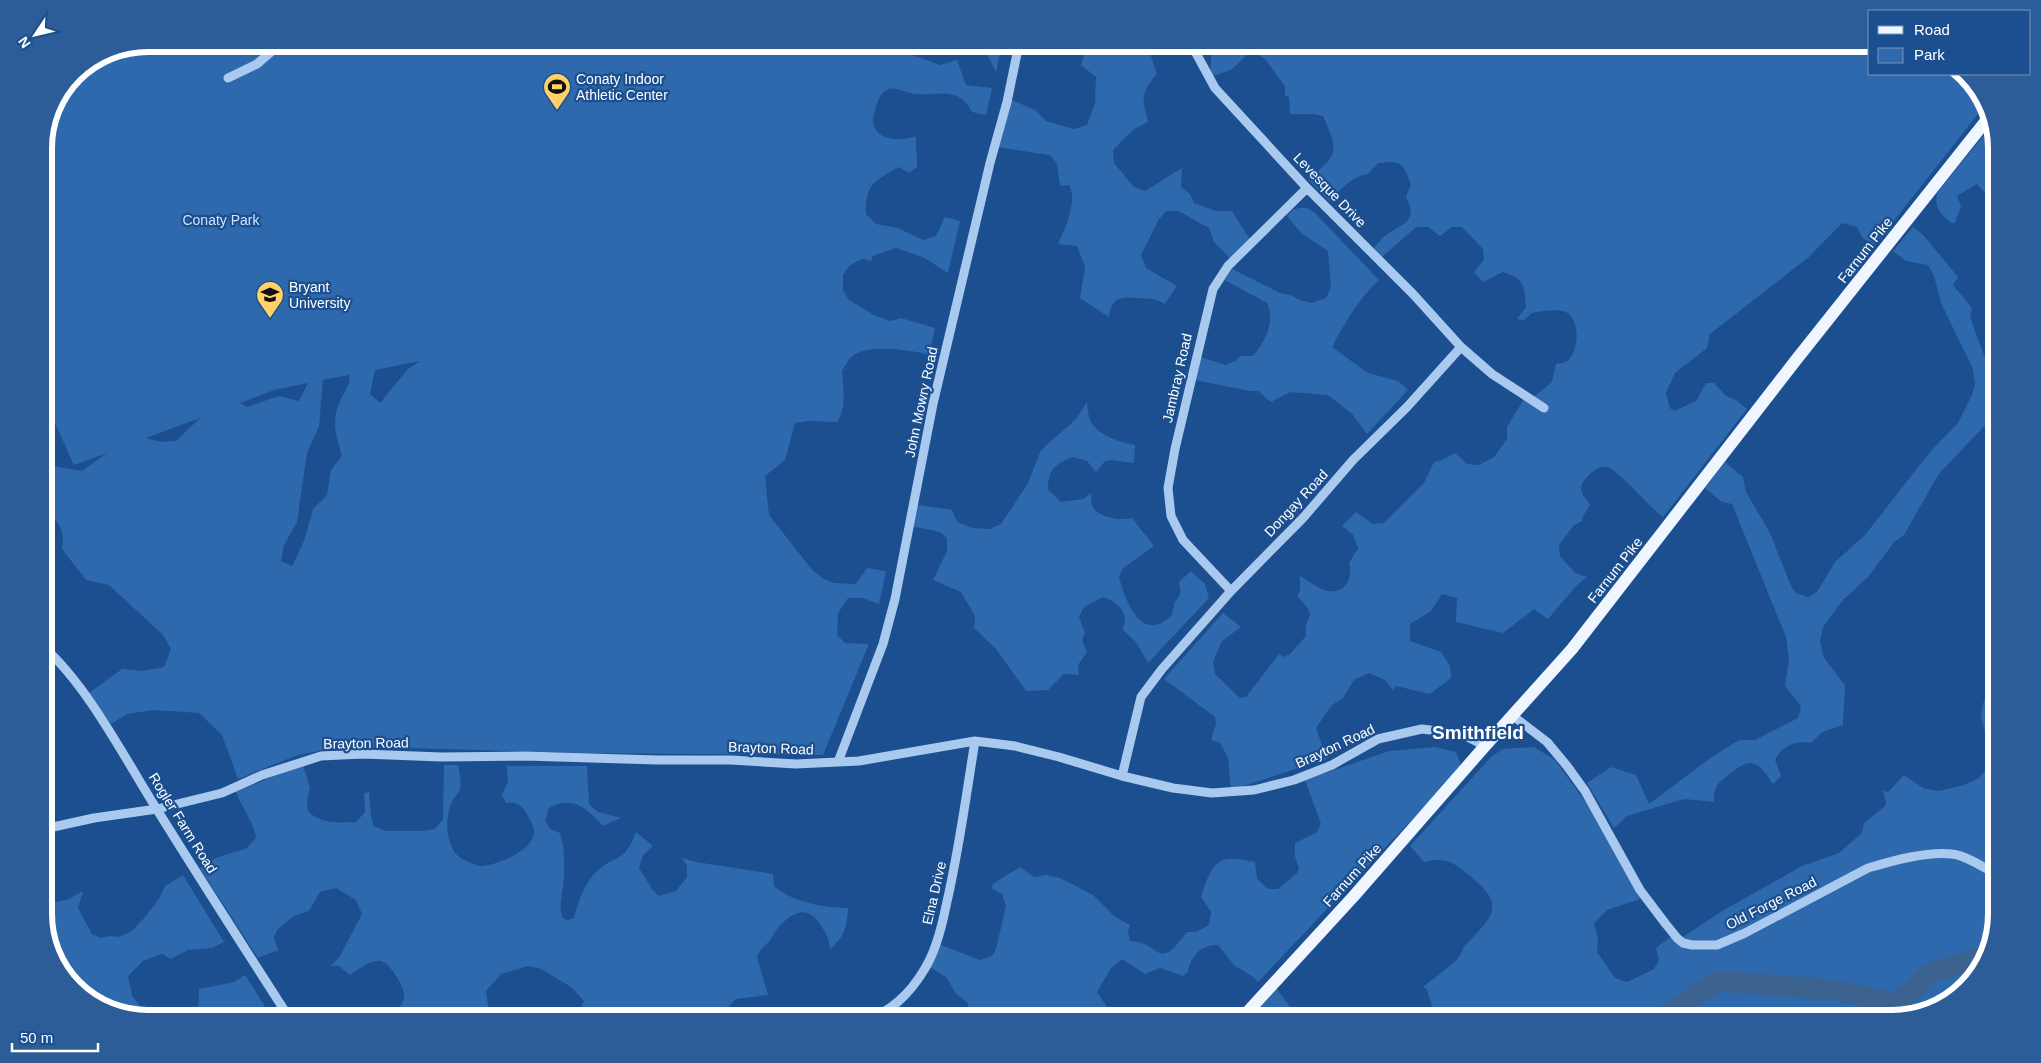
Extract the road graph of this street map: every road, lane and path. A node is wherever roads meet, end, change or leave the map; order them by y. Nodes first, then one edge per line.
1 (1196, 52) edge
2 (270, 53) edge
3 (1017, 53) edge
4 (228, 78) dead end
5 (1985, 123) edge
6 (1308, 188) junction
7 (1461, 348) junction
8 (1544, 408) dead end
9 (1231, 591) junction
10 (53, 657) edge
11 (1513, 716) junction
12 (975, 741) junction
13 (1485, 746) junction
14 (838, 762) junction
15 (1122, 776) junction
16 (157, 809) junction
17 (53, 827) edge
18 (1988, 870) edge
19 (284, 1010) edge
20 (887, 1010) edge
21 (1249, 1010) edge

1 - 6 street, Levesque Drive
2 - 4 street
3 - 14 street, John Mowry Road
5 - 11 main road, Farnum Pike
6 - 7 street, Levesque Drive
6 - 9 street, Jambray Road
7 - 8 street
7 - 9 street, Dongay Road
9 - 15 street, Dongay Road
10 - 16 street, Rogler Farm Road
11 - 13 main road, Farnum Pike
11 - 18 street, Old Forge Road
12 - 14 street, Brayton Road
12 - 15 street, Brayton Road
12 - 20 street, Elna Drive
13 - 15 street, Brayton Road
13 - 21 main road, Farnum Pike
14 - 16 street, Brayton Road
16 - 17 street, Brayton Road
16 - 19 street, Rogler Farm Road

